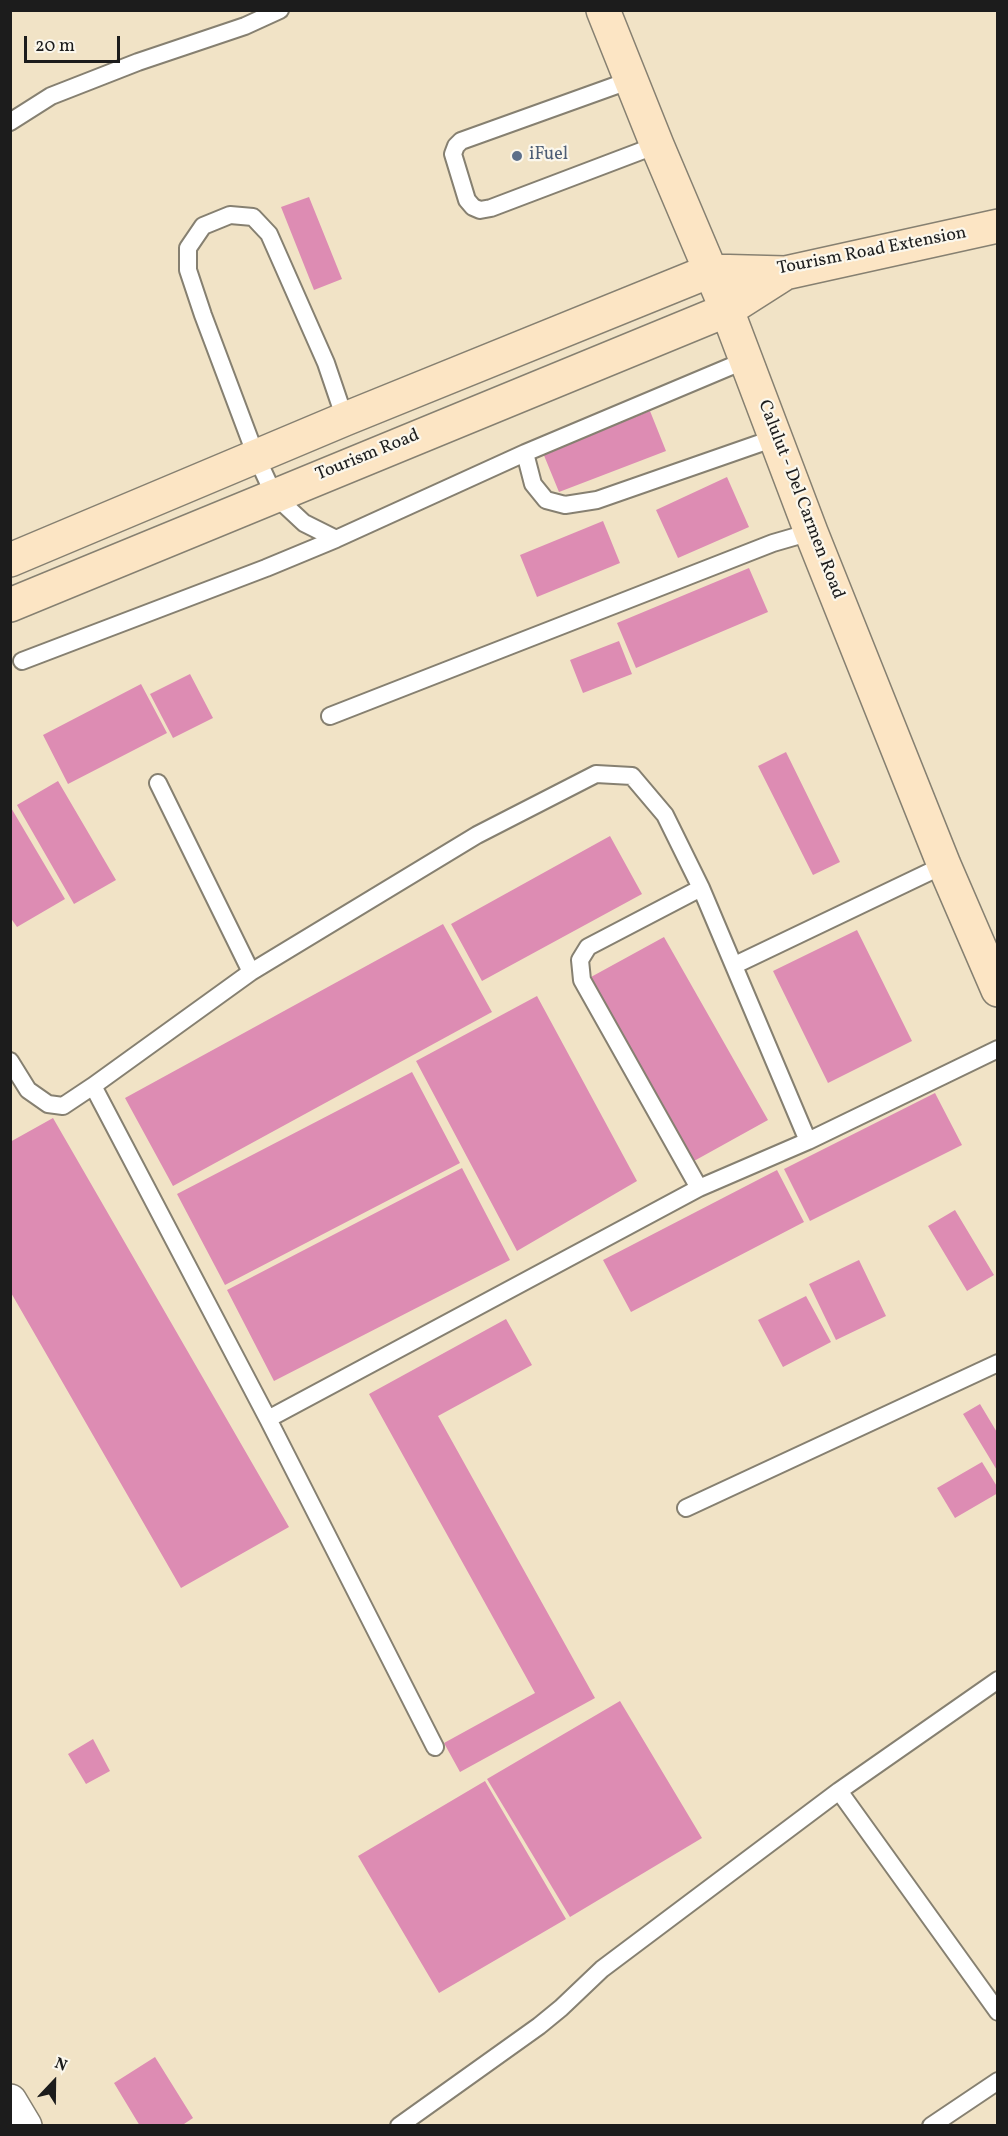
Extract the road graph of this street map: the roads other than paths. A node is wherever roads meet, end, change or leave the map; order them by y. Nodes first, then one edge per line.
1 (280, 10) edge
2 (603, 10) edge
3 (631, 80) junction
4 (10, 122) edge
5 (657, 145) junction
6 (998, 226) edge
7 (710, 271) junction
8 (785, 273) junction
9 (727, 310) junction
10 (746, 360) junction
11 (345, 419) junction
12 (775, 438) junction
13 (525, 453) junction
14 (256, 456) junction
15 (274, 495) junction
16 (811, 532) junction
17 (336, 539) junction
18 (10, 560) edge
19 (10, 604) edge
20 (22, 661) dead end
21 (330, 716) dead end
22 (158, 783) dead end
23 (945, 865) junction
24 (702, 888) junction
25 (735, 965) junction
26 (250, 972) junction
27 (998, 990) edge
28 (998, 1049) edge
29 (10, 1061) edge
30 (93, 1086) junction
31 (808, 1141) junction
32 (699, 1188) junction
33 (998, 1363) edge
34 (267, 1419) junction
35 (686, 1508) dead end
36 (998, 1680) edge
37 (435, 1747) dead end
38 (839, 1791) junction
39 (998, 2012) edge
40 (998, 2081) edge
41 (10, 2101) edge
42 (25, 2126) edge
43 (399, 2126) edge
44 (931, 2126) edge

1 - 4 lane
2 - 3 main road, Calulut - Del Carmen Road
3 - 5 main road, Calulut - Del Carmen Road
3 - 5 lane
5 - 7 main road, Calulut - Del Carmen Road
6 - 8 main road, Tourism Road Extension
7 - 8 main road, Tourism Road Extension
7 - 9 main road, Calulut - Del Carmen Road
7 - 11 main road
8 - 9 main road, Tourism Road
9 - 10 main road, Calulut - Del Carmen Road
9 - 15 main road, Tourism Road
10 - 12 main road, Calulut - Del Carmen Road
10 - 13 lane
11 - 14 main road
11 - 14 lane
12 - 13 lane
12 - 16 main road, Calulut - Del Carmen Road
13 - 17 lane
14 - 15 lane
14 - 18 main road
15 - 17 lane
15 - 19 main road, Tourism Road
16 - 21 lane
16 - 23 main road, Calulut - Del Carmen Road
17 - 20 lane
22 - 26 lane
23 - 25 lane
23 - 27 main road, Calulut - Del Carmen Road
24 - 25 lane
24 - 26 lane
24 - 32 lane
25 - 31 lane
26 - 30 lane
28 - 31 lane
29 - 30 lane
30 - 34 lane
31 - 32 lane
32 - 34 lane
33 - 35 lane
34 - 37 lane
36 - 38 lane
38 - 39 lane
38 - 43 lane
40 - 44 lane
41 - 42 street

